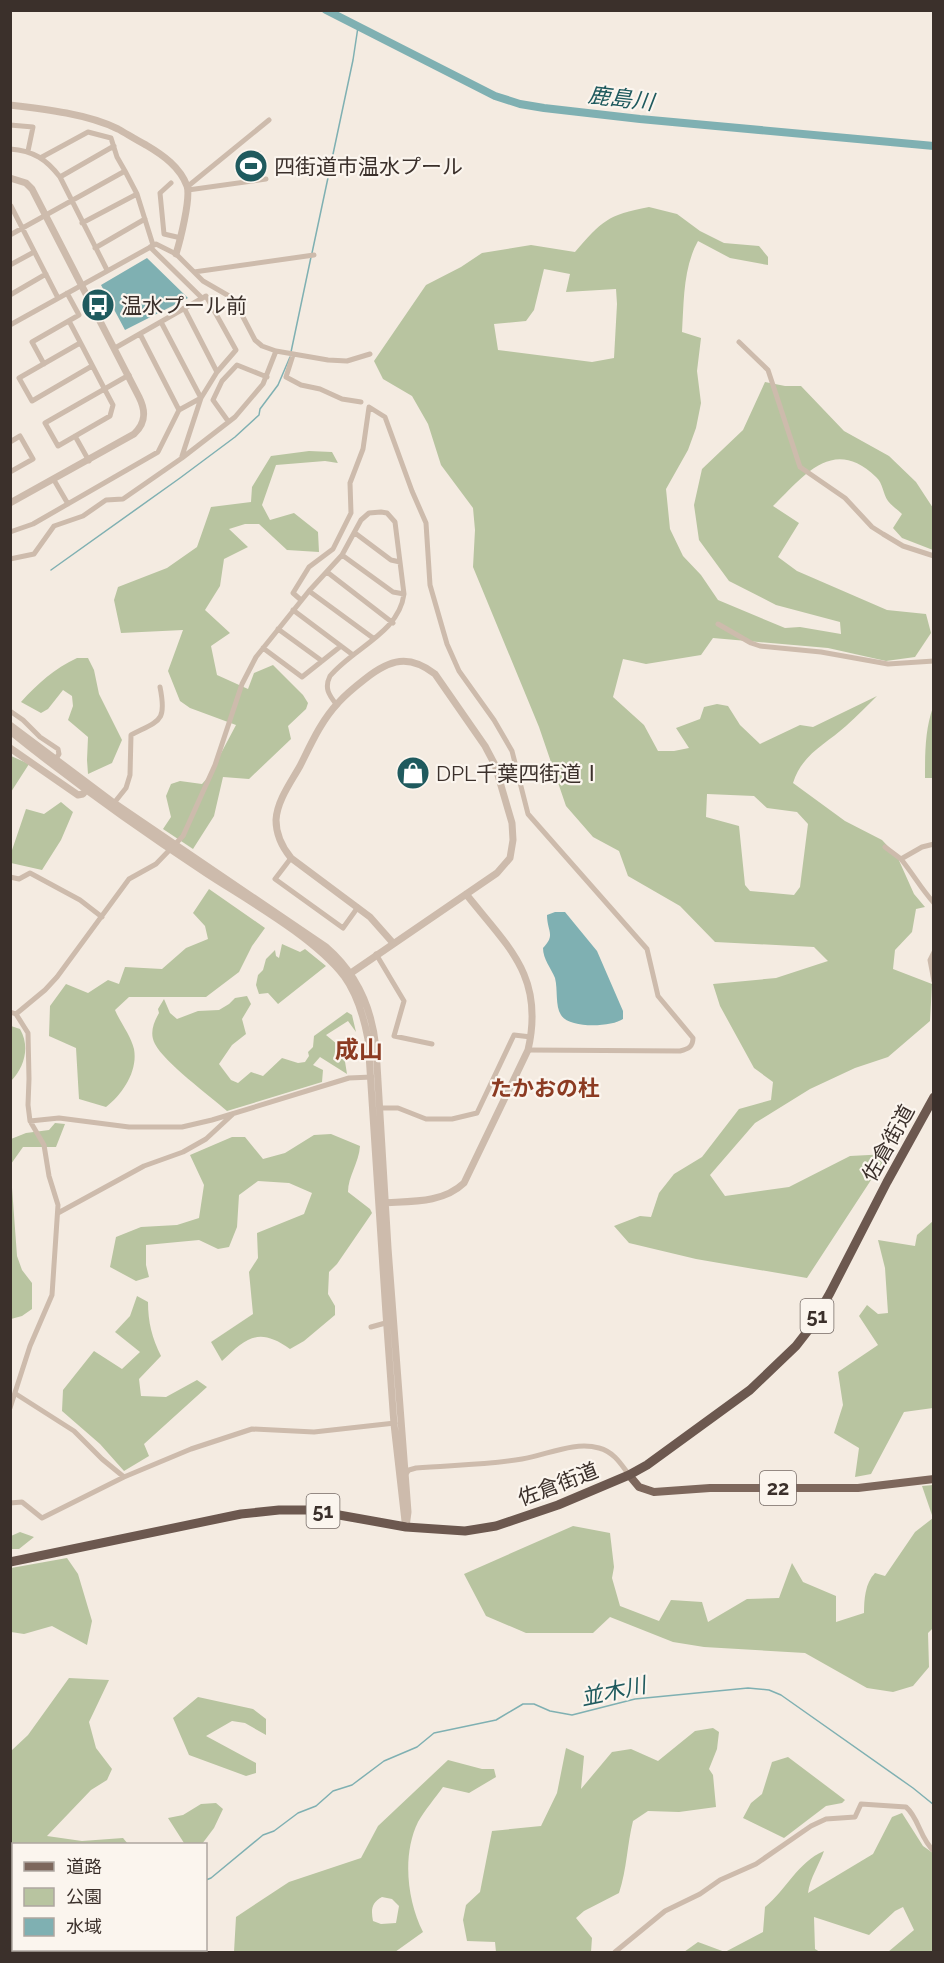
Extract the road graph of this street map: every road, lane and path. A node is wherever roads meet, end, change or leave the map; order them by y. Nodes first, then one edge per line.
1 (10, 105) edge
2 (269, 120) dead end
3 (10, 125) edge
4 (114, 146) junction
5 (10, 149) edge
6 (28, 151) junction
7 (42, 158) junction
8 (125, 171) junction
9 (60, 177) junction
10 (10, 178) edge
11 (266, 179) dead end
12 (171, 183) dead end
13 (188, 188) junction
14 (136, 194) junction
15 (71, 200) junction
16 (10, 206) edge
17 (46, 215) junction
18 (146, 219) junction
19 (82, 223) junction
20 (22, 228) junction
21 (10, 235) edge
22 (181, 237) junction
23 (151, 246) junction
24 (95, 248) junction
25 (34, 252) junction
26 (176, 254) junction
27 (314, 255) dead end
28 (10, 265) edge
29 (107, 270) junction
30 (194, 272) junction
31 (46, 274) junction
32 (82, 284) junction
33 (67, 293) junction
34 (10, 295) edge
35 (58, 298) junction
36 (202, 298) junction
37 (184, 308) junction
38 (69, 321) junction
39 (161, 322) junction
40 (10, 325) edge
41 (140, 334) junction
42 (740, 342) dead end
43 (80, 343) junction
44 (115, 348) junction
45 (276, 351) junction
46 (370, 354) dead end
47 (293, 355) junction
48 (44, 364) junction
49 (92, 366) junction
50 (217, 372) junction
51 (129, 375) junction
52 (267, 377) junction
53 (105, 389) junction
54 (201, 398) junction
55 (360, 402) dead end
56 (179, 410) junction
57 (228, 421) junction
58 (75, 436) junction
59 (10, 442) edge
60 (182, 458) junction
61 (89, 461) junction
62 (10, 472) edge
63 (54, 480) junction
64 (10, 503) edge
65 (68, 504) junction
66 (10, 531) edge
67 (355, 533) junction
68 (342, 555) junction
69 (933, 556) edge
70 (10, 559) edge
71 (400, 562) junction
72 (327, 572) junction
73 (309, 591) junction
74 (404, 594) junction
75 (301, 600) junction
76 (293, 610) junction
77 (393, 622) junction
78 (718, 624) dead end
79 (278, 629) junction
80 (373, 638) junction
81 (341, 646) junction
82 (263, 648) junction
83 (353, 655) junction
84 (933, 661) edge
85 (322, 662) junction
86 (160, 687) dead end
87 (336, 704) junction
88 (10, 711) edge
89 (11, 727) edge
90 (10, 748) edge
91 (55, 760) junction
92 (86, 790) junction
93 (114, 803) junction
94 (933, 844) edge
95 (174, 847) junction
96 (885, 847) dead end
97 (291, 858) junction
98 (901, 859) junction
99 (10, 877) edge
100 (466, 894) junction
101 (933, 903) edge
102 (358, 908) junction
103 (102, 917) junction
104 (393, 943) junction
105 (933, 952) edge
106 (376, 954) junction
107 (348, 975) junction
108 (933, 981) edge
109 (13, 1013) edge
110 (531, 1037) junction
111 (432, 1044) dead end
112 (528, 1050) junction
113 (377, 1070) junction
114 (371, 1077) junction
115 (933, 1097) edge
116 (379, 1108) junction
117 (234, 1113) junction
118 (30, 1121) junction
119 (382, 1203) junction
120 (58, 1212) junction
121 (393, 1313) junction
122 (386, 1323) junction
123 (371, 1327) dead end
124 (16, 1394) junction
125 (10, 1408) edge
126 (401, 1412) junction
127 (394, 1424) junction
128 (404, 1460) junction
129 (416, 1468) junction
130 (405, 1475) junction
131 (629, 1475) junction
132 (124, 1477) junction
133 (933, 1479) edge
134 (10, 1503) edge
135 (406, 1527) junction
136 (10, 1562) edge
137 (933, 1851) edge
138 (615, 1953) edge

1 - 13 street
2 - 13 street
3 - 6 street
4 - 7 street
4 - 8 street
4 - 9 street
5 - 6 street
6 - 7 street
7 - 9 street
8 - 14 street
8 - 15 street
9 - 15 street
10 - 17 street
11 - 13 street
12 - 22 street
13 - 22 street
14 - 18 street
14 - 19 street
15 - 17 street
15 - 19 street
16 - 20 street
17 - 20 street
17 - 32 street
18 - 23 street
18 - 24 street
19 - 24 street
20 - 21 street
20 - 25 street
22 - 26 street
23 - 26 street
23 - 29 street
23 - 36 street
24 - 29 street
25 - 28 street
25 - 31 street
26 - 30 street
27 - 30 street
29 - 32 street
30 - 45 street
31 - 34 street
31 - 35 street
32 - 33 street
32 - 44 street
33 - 35 street
33 - 38 street
35 - 40 street
36 - 37 street
36 - 50 street
37 - 39 street
37 - 50 street
38 - 43 street
38 - 48 street
39 - 41 street
39 - 54 street
41 - 44 street
41 - 56 street
42 - 69 street
43 - 48 street
43 - 49 street
44 - 51 street
45 - 47 street
45 - 52 street
46 - 47 street
47 - 55 street
48 - 49 street
49 - 53 street
50 - 54 street
51 - 53 street
51 - 61 street
52 - 57 street
52 - 57 street
53 - 58 street
53 - 58 street
54 - 56 street
54 - 60 street
56 - 65 street
57 - 60 street
58 - 61 street
59 - 62 street
60 - 70 street
61 - 63 street
63 - 64 street
63 - 65 street
65 - 66 street
67 - 68 street
67 - 71 street
67 - 71 street
68 - 72 street
68 - 74 street
71 - 74 street
72 - 73 street
72 - 77 street
73 - 75 street
73 - 80 street
74 - 77 street
75 - 76 street
75 - 112 street
76 - 79 street
76 - 81 street
77 - 80 street
78 - 84 street
79 - 82 street
79 - 85 street
80 - 83 street
81 - 83 street
81 - 85 street
82 - 85 street
82 - 95 street
83 - 87 street
86 - 93 street
87 - 97 street
87 - 100 street
88 - 91 street
89 - 91 street
89 - 92 street
90 - 92 street
91 - 93 street
92 - 95 street
93 - 95 street
94 - 98 street
95 - 103 street
95 - 107 street
96 - 98 street
97 - 102 street
97 - 102 street
98 - 101 street
99 - 103 street
100 - 104 street
100 - 110 street
102 - 104 street
103 - 109 street
104 - 106 street
105 - 108 street
106 - 107 street
106 - 111 street
107 - 113 street
107 - 114 street
109 - 118 street
110 - 112 street
110 - 116 street
112 - 119 street
113 - 114 street
113 - 116 street
114 - 117 street
114 - 119 street
115 - 131 highway, 佐倉街道 / 51
116 - 119 street
117 - 118 street
117 - 120 street
118 - 120 street
119 - 121 street
119 - 122 street
120 - 124 street
121 - 122 street
121 - 126 street
122 - 123 street
122 - 127 street
124 - 125 street
124 - 132 street
126 - 127 street
126 - 128 street
127 - 132 street
127 - 135 street
128 - 129 street
128 - 130 street
129 - 130 street
129 - 131 street
130 - 135 street
131 - 133 main road, 22
131 - 135 highway, 佐倉街道 / 51
132 - 134 street
135 - 136 highway, 佐倉街道 / 51
137 - 138 street

